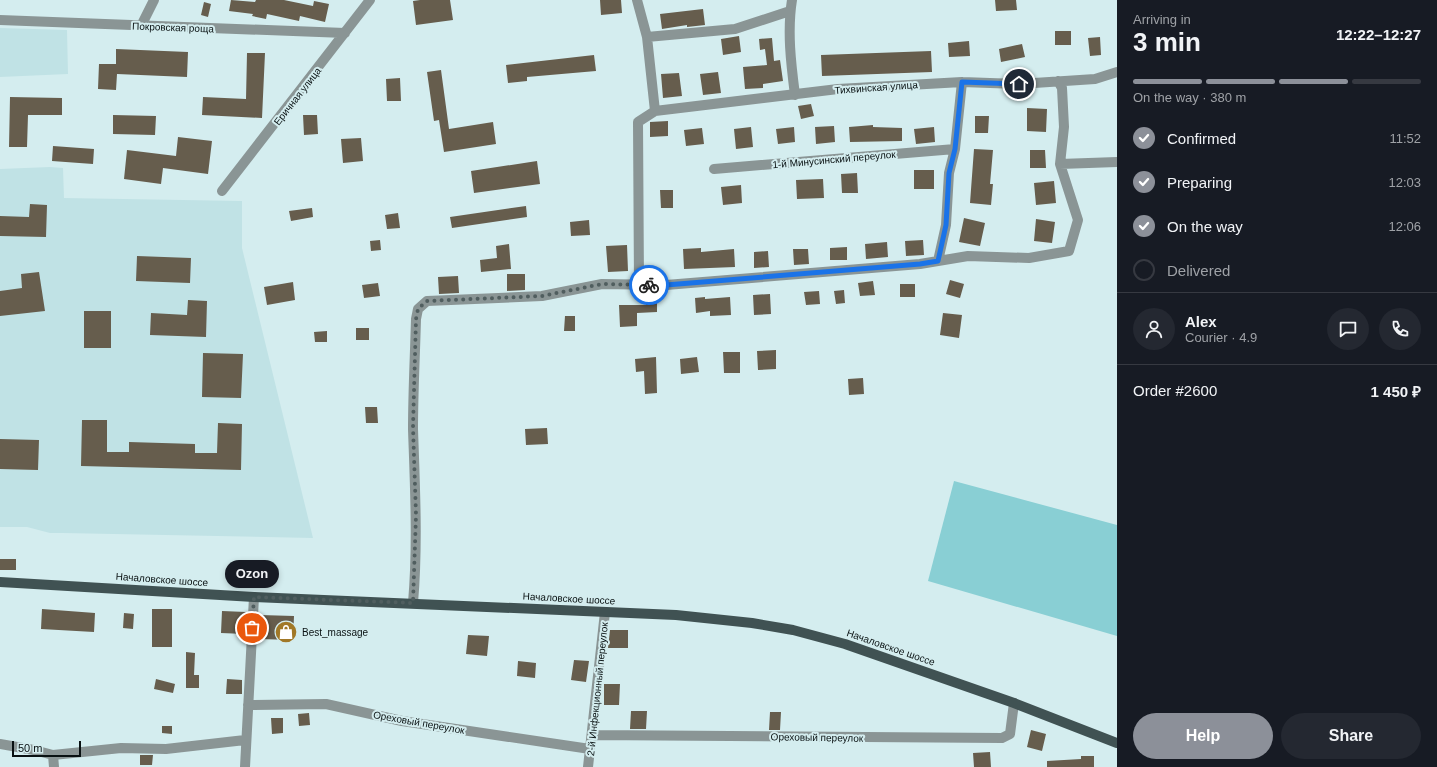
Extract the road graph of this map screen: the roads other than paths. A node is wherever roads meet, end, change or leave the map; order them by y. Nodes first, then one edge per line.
1 (154, 0) edge
2 (370, 0) edge
3 (637, 0) edge
4 (792, 0) edge
5 (790, 11) junction
6 (0, 20) edge
7 (141, 26) junction
8 (345, 33) junction
9 (647, 37) junction
10 (1117, 72) edge
11 (1058, 81) junction
12 (962, 82) junction
13 (795, 95) junction
14 (655, 112) junction
15 (955, 149) junction
16 (1117, 162) edge
17 (1060, 164) junction
18 (714, 169) dead end
19 (222, 191) dead end
20 (938, 261) junction
21 (640, 285) junction
22 (0, 582) edge
23 (254, 597) junction
24 (413, 603) junction
25 (605, 612) junction
26 (1014, 703) junction
27 (248, 705) junction
28 (592, 735) junction
29 (245, 740) junction
30 (1117, 743) edge
31 (0, 744) edge
32 (590, 749) junction
33 (53, 755) junction
34 (54, 767) edge
35 (245, 767) edge
36 (588, 767) edge

1 - 7 street
2 - 8 street, Еричная улица
3 - 9 street
4 - 5 street
5 - 9 street
5 - 13 street
6 - 7 street, Покровская роща
7 - 8 street, Покровская роща
8 - 19 street, Еричная улица
9 - 14 street
10 - 11 street, Тихвинская улица
11 - 12 street, Тихвинская улица
11 - 17 street
12 - 13 street, Тихвинская улица
12 - 15 street
13 - 14 street, Тихвинская улица
14 - 21 street, Тихвинская улица
15 - 18 street, 1-й Минусинский переулок
15 - 20 street
16 - 17 street
17 - 20 street
20 - 21 street
21 - 24 street
22 - 23 main road, Началовское шоссе
23 - 24 main road, Началовское шоссе
23 - 27 street
24 - 25 main road, Началовское шоссе
25 - 26 main road, Началовское шоссе
25 - 28 street, 2-й Инфекционный переулок
26 - 28 street, Ореховый переулок
26 - 30 main road, Началовское шоссе
27 - 29 street
27 - 32 street, Ореховый переулок
28 - 32 street, 2-й Инфекционный переулок
29 - 33 street
29 - 35 street
31 - 33 street
32 - 36 street, 2-й Инфекционный переулок
33 - 34 street

